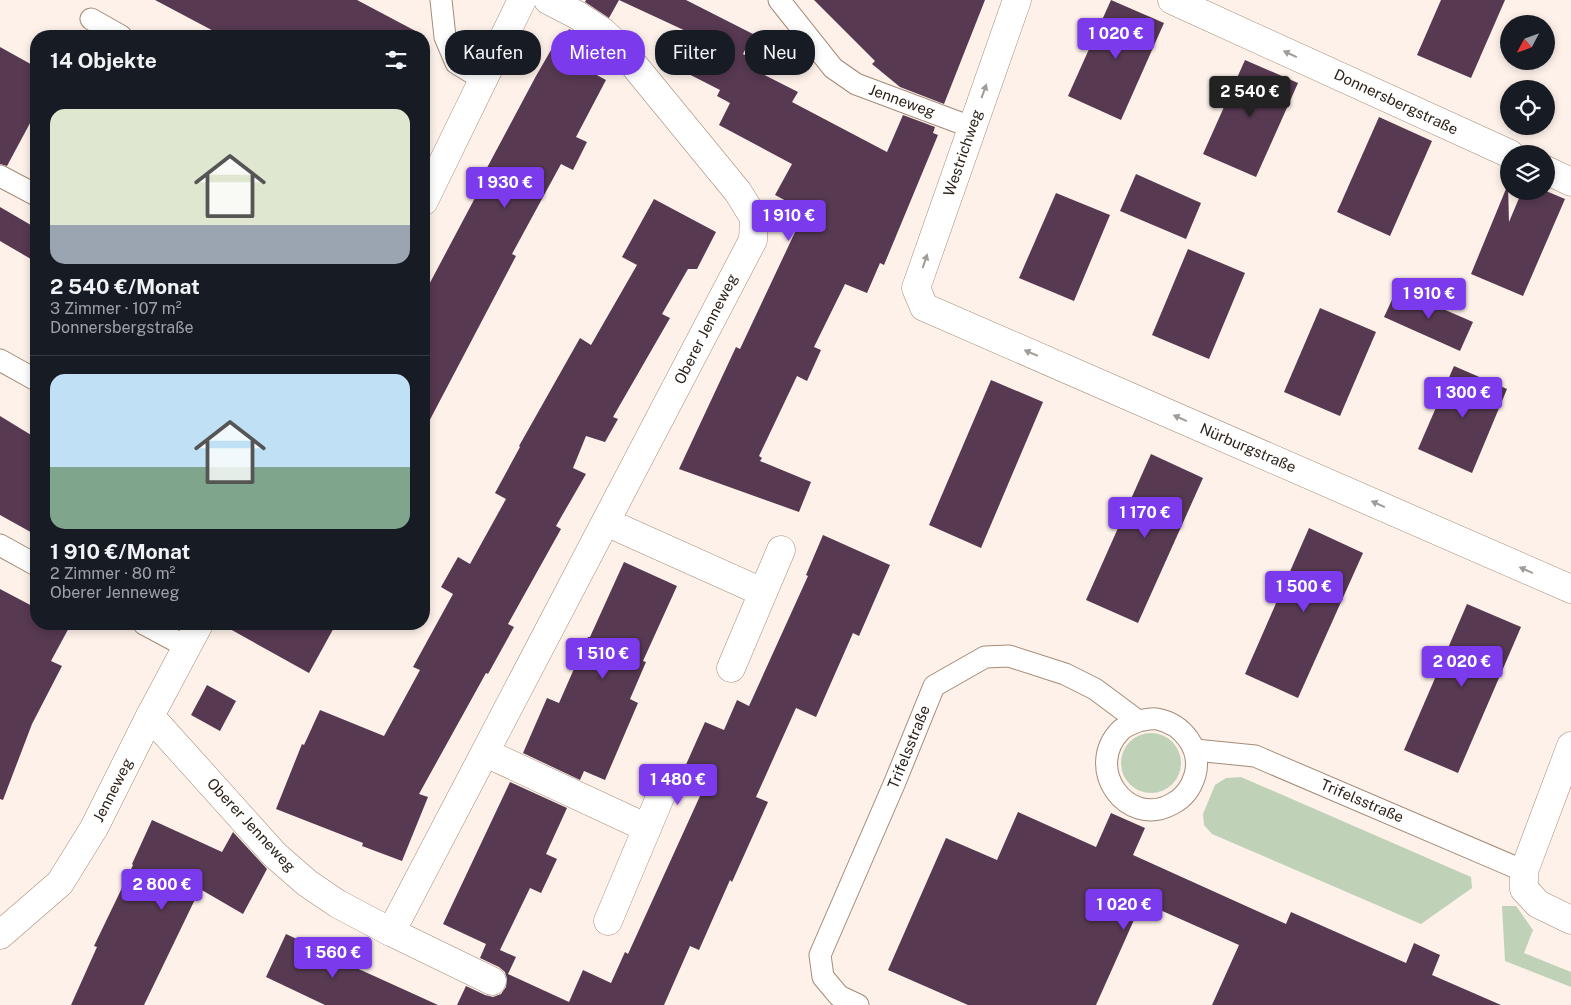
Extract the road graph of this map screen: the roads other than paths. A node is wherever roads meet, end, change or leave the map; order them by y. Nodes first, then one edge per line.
1 (441, 0) edge
2 (522, 0) edge
3 (548, 0) edge
4 (779, 0) edge
5 (1017, 0) edge
6 (1172, 0) edge
7 (91, 19) dead end
8 (110, 30) edge
9 (482, 79) junction
10 (972, 127) junction
11 (1500, 149) edge
12 (1555, 174) edge
13 (0, 176) edge
14 (1571, 182) edge
15 (430, 188) edge
16 (30, 192) edge
17 (924, 307) joint
18 (0, 360) edge
19 (30, 377) edge
20 (606, 522) junction
21 (0, 545) edge
22 (781, 550) dead end
23 (30, 562) edge
24 (1571, 589) edge
25 (762, 592) junction
26 (171, 630) edge
27 (193, 635) edge
28 (731, 668) dead end
29 (150, 716) junction
30 (1138, 721) junction
31 (1571, 746) edge
32 (1195, 750) junction
33 (486, 753) junction
34 (666, 783) dead end
35 (647, 828) junction
36 (1524, 871) junction
37 (1571, 920) edge
38 (608, 921) dead end
39 (391, 932) junction
40 (0, 935) edge
41 (492, 981) dead end
42 (858, 1005) edge

1 - 9 lane
2 - 9 street
3 - 20 street, Oberer Jenneweg
4 - 10 lane, Jenneweg
10 -> 5 street, Westrichweg
11 -> 6 street, Donnersbergstraße
7 - 8 lane
9 - 15 street
17 -> 10 street, Westrichweg
12 - 14 street
13 - 16 lane
24 -> 17 street, Nürburgstraße
18 - 19 lane
20 - 25 street
20 - 33 street, Oberer Jenneweg
21 - 23 lane
22 - 25 street
25 - 28 street
26 - 27 lane
27 - 29 street, Jenneweg
29 - 39 street, Oberer Jenneweg
29 - 40 street, Jenneweg
30 - 32 lane
30 - 32 lane
30 - 42 lane, Trifelsstraße
31 - 36 street
32 - 36 lane, Trifelsstraße
33 - 35 street
33 - 39 street, Oberer Jenneweg
34 - 35 street
35 - 38 street
36 - 37 street
39 - 41 street, Oberer Jenneweg

